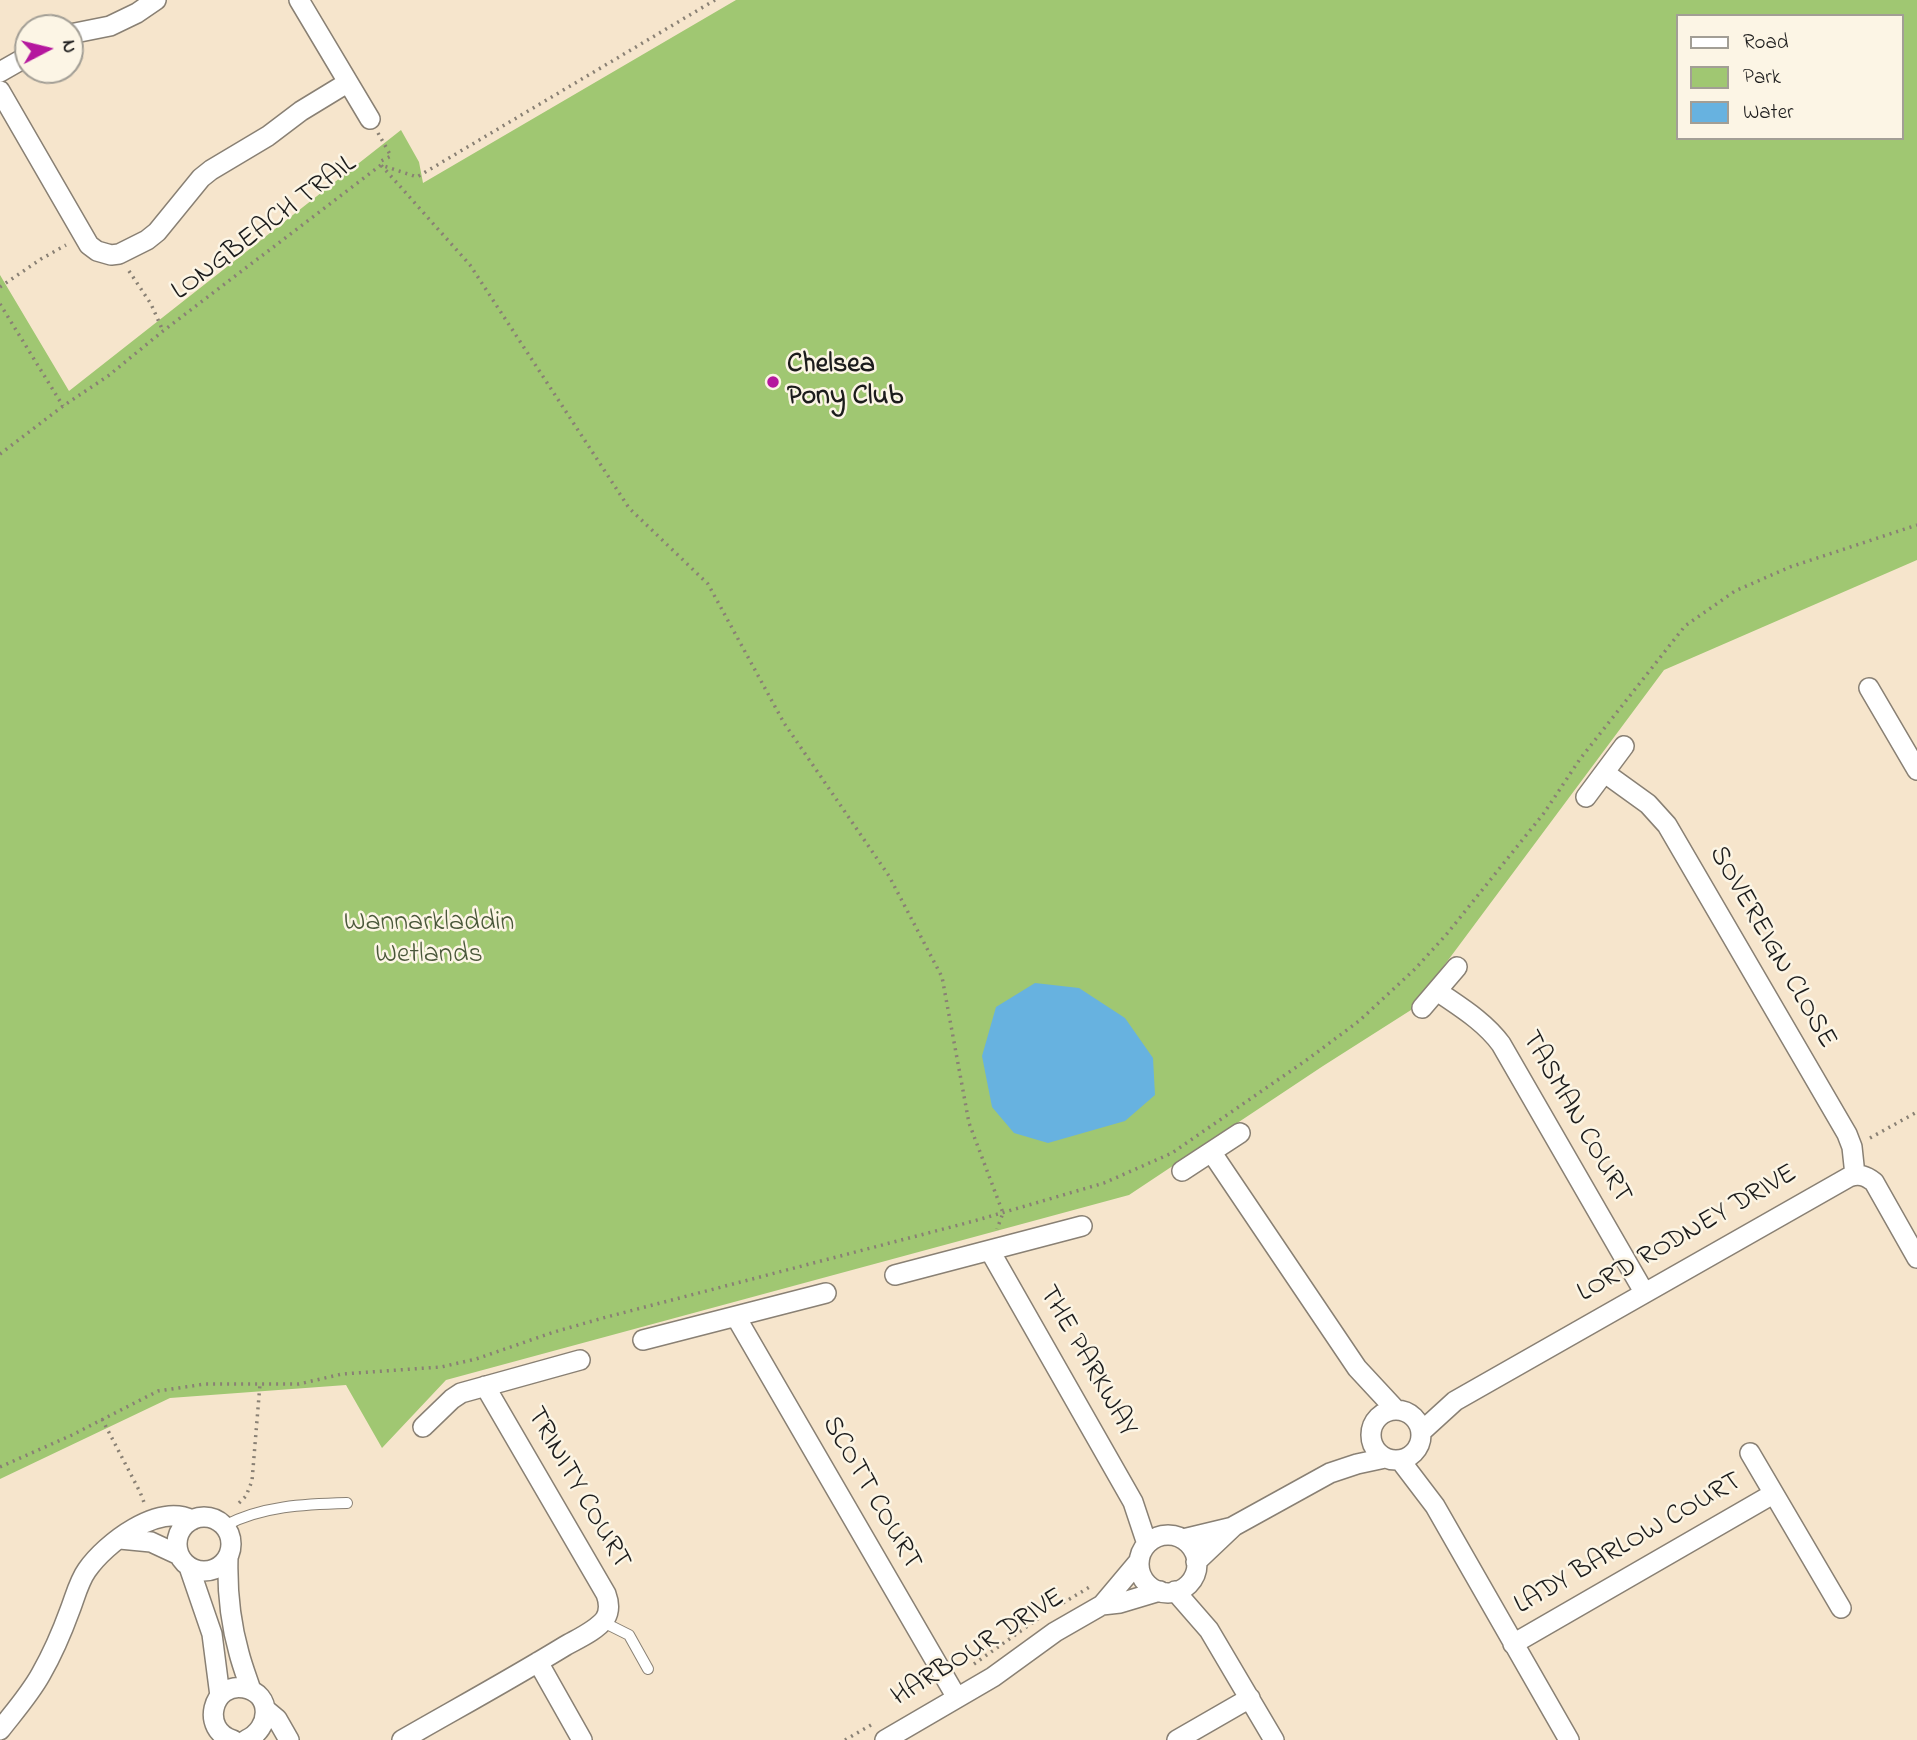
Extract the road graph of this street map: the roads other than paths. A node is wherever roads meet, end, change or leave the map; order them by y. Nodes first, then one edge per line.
1 (156, 0) edge
2 (299, 0) edge
3 (84, 31) edge
4 (347, 82) junction
5 (0, 91) edge
6 (370, 119) road end
7 (1870, 688) dead end
8 (1624, 746) dead end
9 (1917, 770) edge
10 (1605, 773) junction
11 (1586, 797) dead end
12 (1457, 967) dead end
13 (1437, 991) junction
14 (1422, 1008) dead end
15 (1240, 1133) dead end
16 (1212, 1153) junction
17 (1182, 1171) dead end
18 (1855, 1175) junction
19 (1082, 1226) dead end
20 (990, 1251) junction
21 (1917, 1258) edge
22 (895, 1275) dead end
23 (1644, 1292) junction
24 (827, 1293) dead end
25 (736, 1317) junction
26 (643, 1340) dead end
27 (580, 1360) dead end
28 (1357, 1368) junction
29 (485, 1386) junction
30 (1455, 1401) junction
31 (1403, 1413) junction
32 (423, 1427) dead end
33 (1373, 1427) junction
34 (1419, 1439) junction
35 (1750, 1453) dead end
36 (1392, 1459) junction
37 (1330, 1473) junction
38 (1773, 1494) junction
39 (1133, 1502) junction
40 (347, 1503) dead end
41 (1435, 1506) junction
42 (192, 1520) junction
43 (224, 1526) junction
44 (1234, 1526) junction
45 (1175, 1537) junction
46 (120, 1539) junction
47 (1143, 1552) junction
48 (228, 1558) junction
49 (184, 1561) junction
50 (1194, 1570) junction
51 (1168, 1591) junction
52 (1102, 1605) junction
53 (1841, 1608) dead end
54 (603, 1622) junction
55 (1209, 1630) junction
56 (1513, 1644) junction
57 (538, 1662) junction
58 (648, 1669) dead end
59 (251, 1690) junction
60 (220, 1696) junction
61 (957, 1698) junction
62 (1250, 1698) junction
63 (265, 1709) junction
64 (0, 1730) edge
65 (222, 1736) edge
66 (247, 1740) edge
67 (289, 1740) edge
68 (402, 1740) edge
69 (582, 1740) edge
70 (885, 1740) edge
71 (1177, 1740) edge
72 (1274, 1740) edge
73 (1569, 1740) edge

1 - 3 street
2 - 4 street
4 - 5 street
4 - 6 street
7 - 9 street
8 - 10 street
10 - 11 street
10 - 18 street, SOVEREIGN CLOSE
12 - 13 street
13 - 14 street
13 - 23 street, TASMAN COURT
15 - 16 street
16 - 17 street
16 - 28 street
18 - 21 street
18 - 23 street, LORD RODNEY DRIVE
19 - 20 street
20 - 22 street
20 - 39 street, THE PARKWAY
23 - 30 street, LORD RODNEY DRIVE
24 - 25 street
25 - 26 street
25 - 61 street, SCOTT COURT
27 - 29 street, TRINITY COURT
28 - 31 street
28 - 33 street
29 - 32 street, TRINITY COURT
29 - 54 street, TRINITY COURT
30 - 31 street, LORD RODNEY DRIVE
30 - 34 street, LORD RODNEY DRIVE
31 - 33 street
31 - 34 street
33 - 36 street
33 - 37 street
34 - 36 street
34 - 41 street
35 - 38 street, LADY BARLOW COURT
36 - 37 street
36 - 41 street
37 - 44 street
38 - 53 street, LADY BARLOW COURT
38 - 56 street, LADY BARLOW COURT
39 - 45 street, THE PARKWAY
39 - 47 street, THE PARKWAY
40 - 43 lane
41 - 56 street
42 - 43 street
42 - 46 street
42 - 49 street
43 - 48 street
44 - 45 street
44 - 50 street
45 - 47 street
45 - 50 street, THE PARKWAY
46 - 49 street
46 - 64 street
47 - 51 street, THE PARKWAY
47 - 52 street, HARBOUR DRIVE
48 - 49 street
48 - 59 street
49 - 60 street
50 - 51 street
50 - 55 street, THE PARKWAY
51 - 52 street, HARBOUR DRIVE
51 - 55 street, THE PARKWAY
52 - 61 street, HARBOUR DRIVE
54 - 57 street
54 - 58 lane
55 - 62 street, THE PARKWAY
56 - 73 street
57 - 68 street
57 - 69 street
59 - 60 street
59 - 63 street
60 - 65 street
61 - 70 street, HARBOUR DRIVE
62 - 71 street
62 - 72 street, THE PARKWAY
63 - 66 street
63 - 67 street

